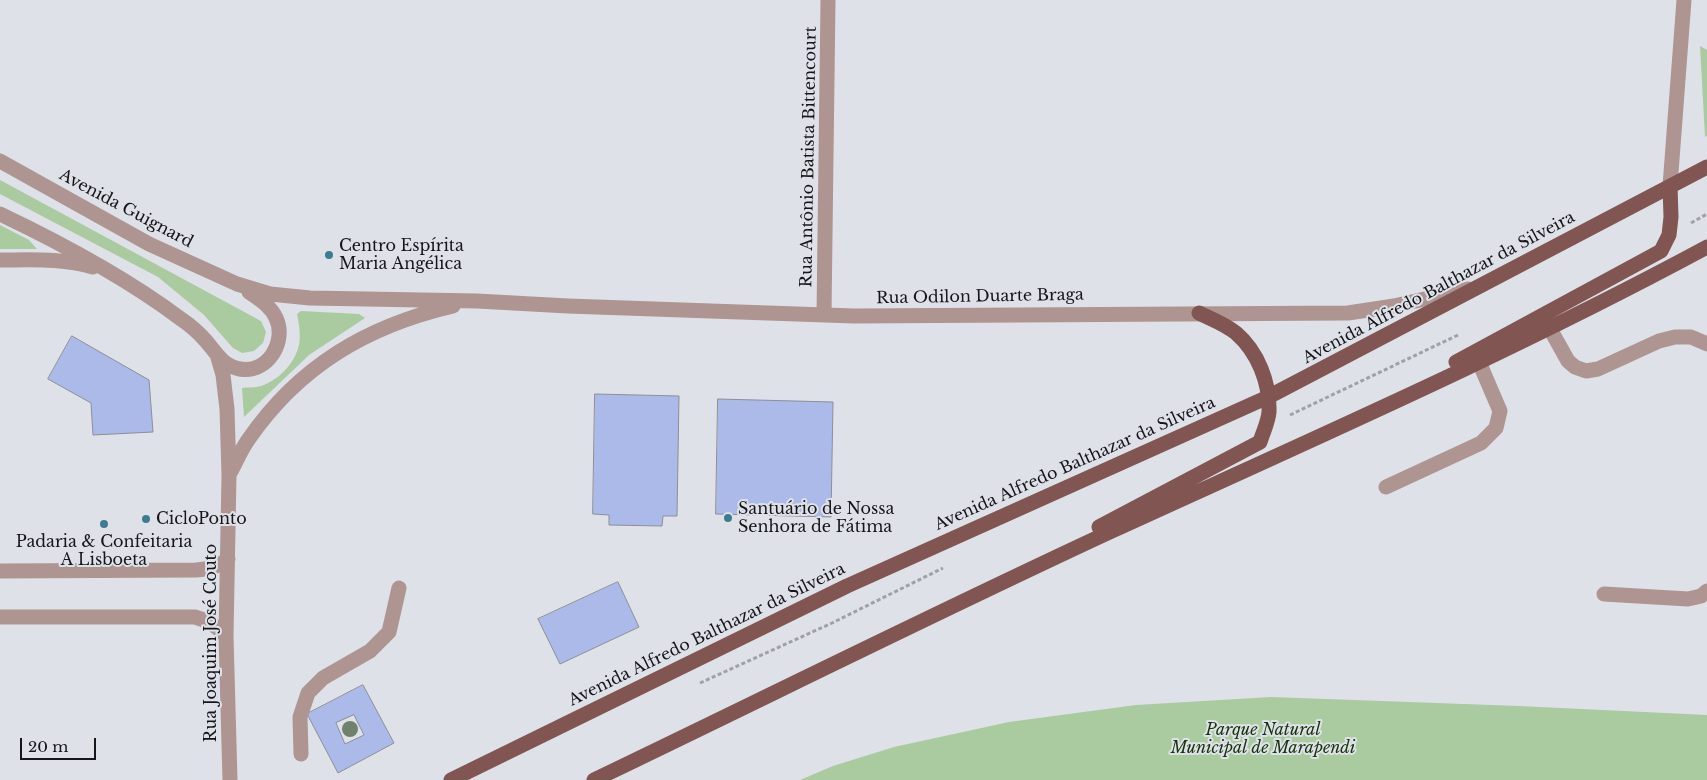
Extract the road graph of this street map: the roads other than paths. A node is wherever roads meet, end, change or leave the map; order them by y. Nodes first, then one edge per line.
1 (828, 0) edge
2 (1684, 0) edge
3 (0, 161) edge
4 (1707, 167) edge
5 (1670, 186) junction
6 (0, 214) edge
7 (1707, 247) edge
8 (0, 260) edge
9 (113, 273) junction
10 (237, 284) junction
11 (1482, 286) junction
12 (477, 301) junction
13 (1199, 313) junction
14 (824, 315) junction
15 (1549, 327) junction
16 (1707, 344) edge
17 (218, 358) junction
18 (1479, 362) junction
19 (1438, 381) junction
20 (1268, 397) junction
21 (229, 475) junction
22 (1386, 487) dead end
23 (1064, 553) junction
24 (228, 559) junction
25 (0, 571) edge
26 (399, 588) dead end
27 (1707, 591) edge
28 (1604, 594) dead end
29 (0, 617) edge
30 (226, 636) junction
31 (301, 754) dead end
32 (230, 780) edge
33 (451, 780) edge
34 (594, 780) edge

1 - 14 street, Rua Antônio Batista Bittencourt
2 - 5 street
3 - 10 street, Avenida Guignard
4 - 5 main road, Avenida Alfredo Balthazar da Silveira
5 - 11 main road, Avenida Alfredo Balthazar da Silveira
5 - 19 main road
6 - 9 street
7 - 15 main road
8 - 9 street
9 - 17 street
10 - 12 street, Rua Odilon Duarte Braga
10 - 17 street
11 - 13 street, Rua Odilon Duarte Braga
11 - 20 main road, Avenida Alfredo Balthazar da Silveira
12 - 14 street, Rua Odilon Duarte Braga
12 - 21 street, Rua Odilon Duarte Braga
13 - 14 street, Rua Odilon Duarte Braga
13 - 20 main road
15 - 16 street
15 - 18 main road
17 - 21 street, Rua Joaquim José Couto
18 - 19 main road
18 - 22 street
19 - 23 main road
20 - 23 main road
20 - 33 main road, Avenida Alfredo Balthazar da Silveira
21 - 24 street, Rua Joaquim José Couto
23 - 34 main road
24 - 25 street
24 - 30 street, Rua Joaquim José Couto
26 - 31 street
27 - 28 street
29 - 30 street
30 - 32 street, Rua Joaquim José Couto

